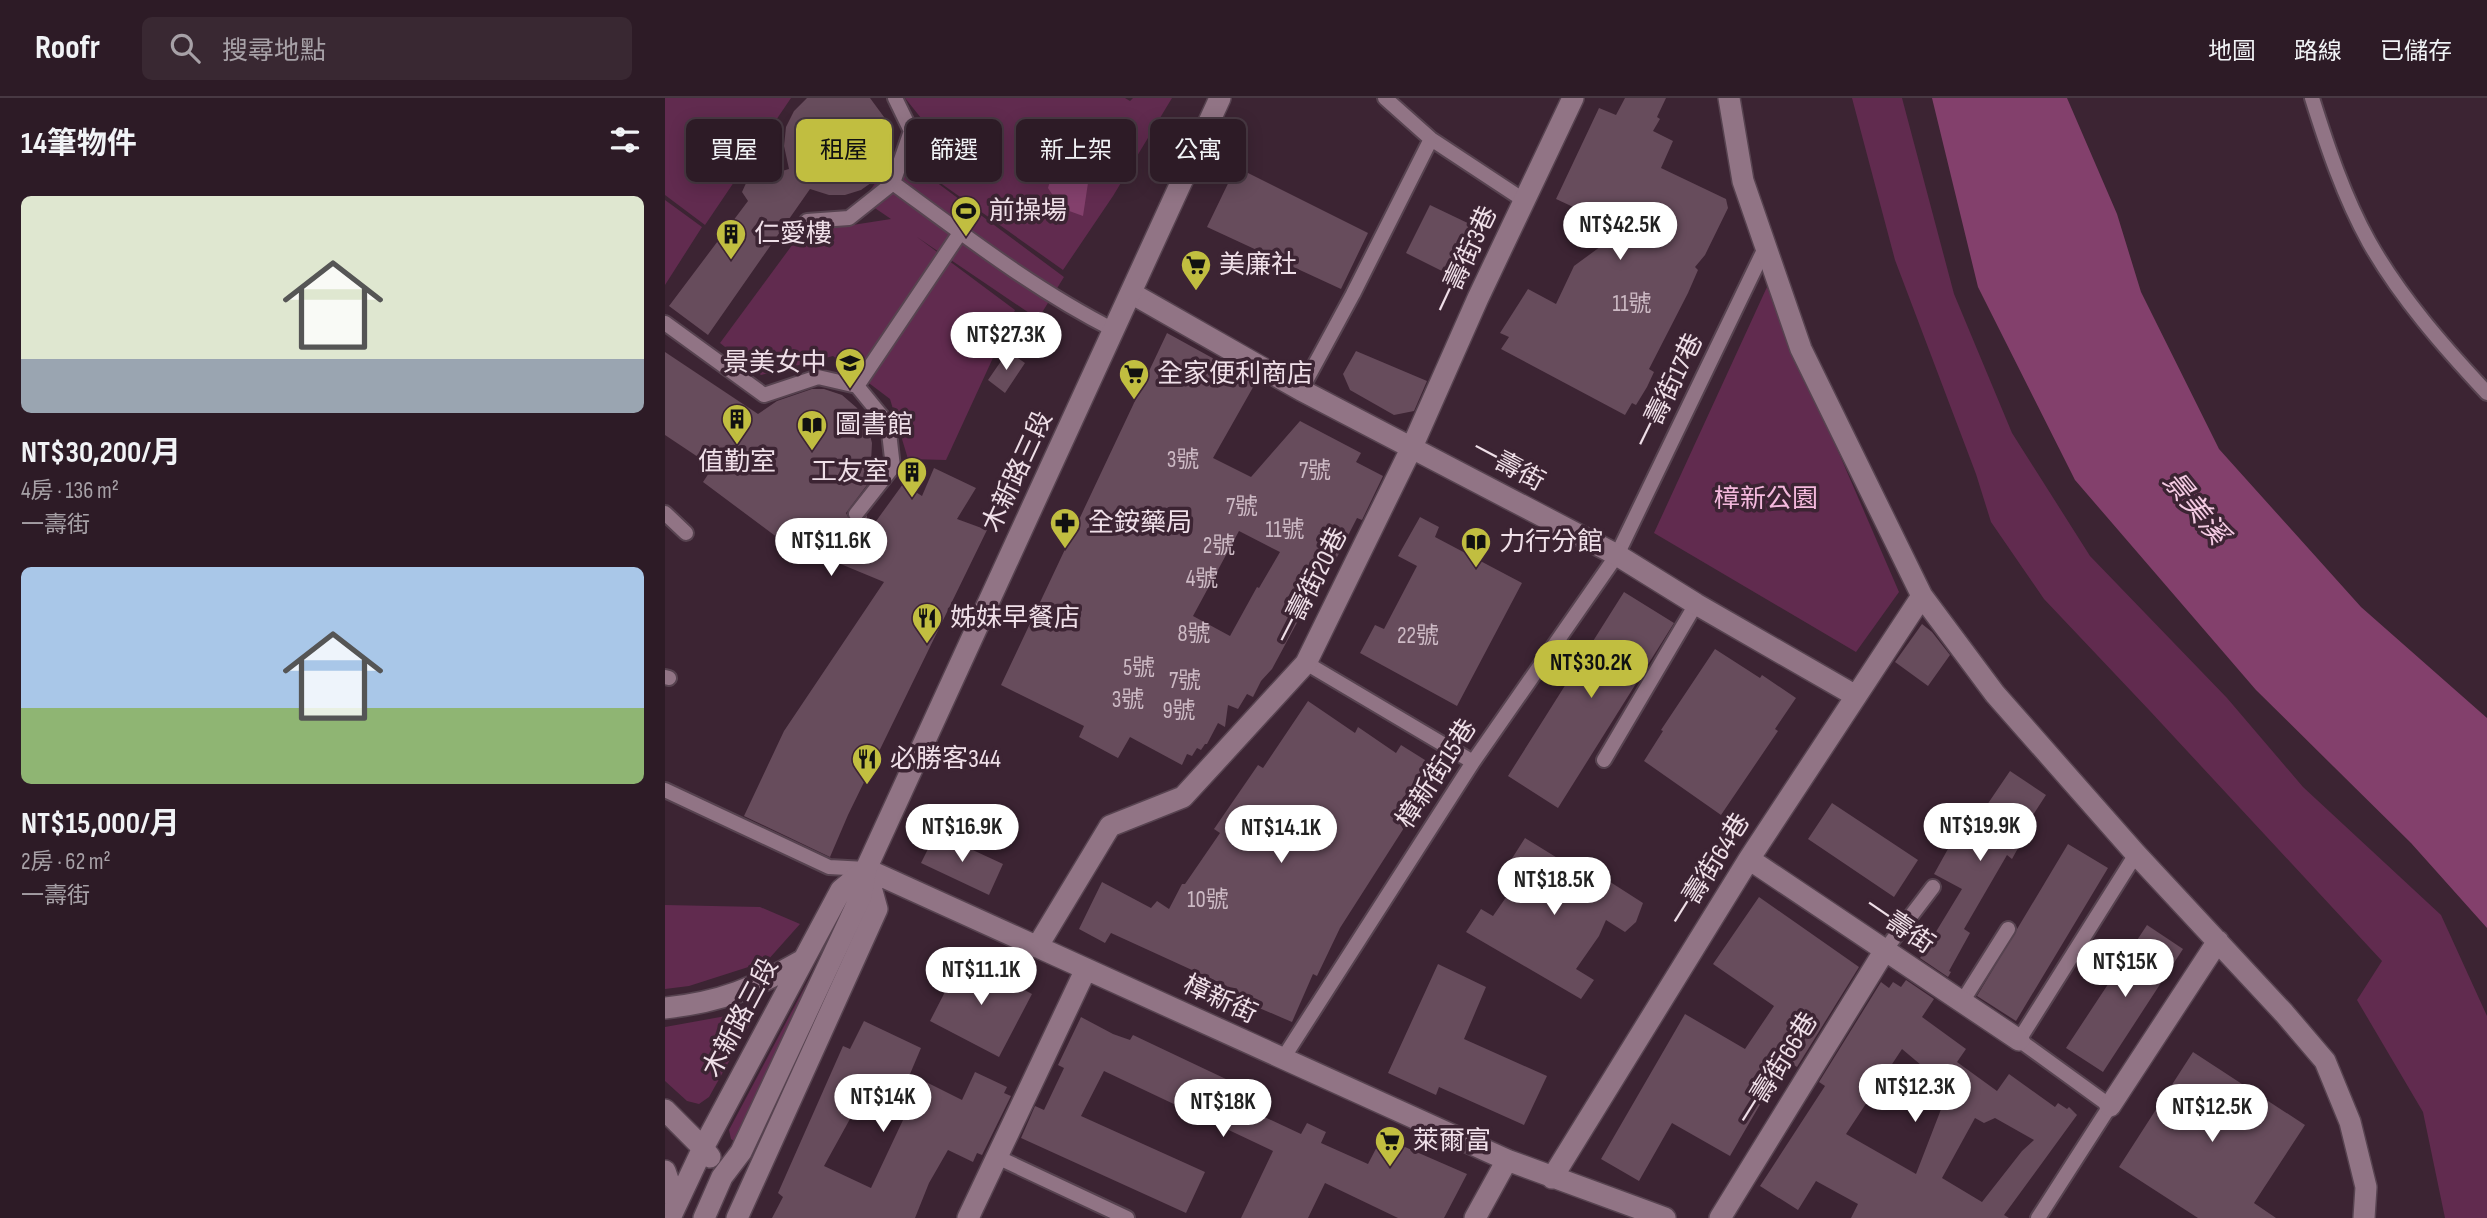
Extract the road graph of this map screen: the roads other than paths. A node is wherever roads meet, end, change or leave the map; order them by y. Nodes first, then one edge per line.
1 (895, 98) edge
2 (1220, 98) edge
3 (1385, 98) edge
4 (1573, 98) edge
5 (1729, 98) edge
6 (2312, 98) edge
7 (1431, 139) junction
8 (893, 183) junction
9 (1525, 201) junction
10 (807, 221) dead end
11 (960, 233) junction
12 (1765, 248) junction
13 (1131, 293) junction
14 (665, 323) edge
15 (1114, 330) junction
16 (857, 386) junction
17 (1301, 390) junction
18 (2487, 393) edge
19 (1412, 447) junction
20 (665, 513) edge
21 (856, 514) dead end
22 (685, 533) dead end
23 (1617, 555) junction
24 (1922, 596) junction
25 (1696, 604) junction
26 (1306, 663) junction
27 (1856, 696) junction
28 (1604, 760) dead end
29 (1473, 762) junction
30 (665, 790) edge
31 (2136, 854) junction
32 (1749, 859) junction
33 (866, 869) junction
34 (1933, 887) dead end
35 (2008, 929) dead end
36 (2218, 941) junction
37 (1037, 947) junction
38 (1885, 950) junction
39 (803, 960) junction
40 (1086, 969) junction
41 (1962, 1002) junction
42 (665, 1008) edge
43 (2019, 1040) junction
44 (1282, 1060) junction
45 (2110, 1106) junction
46 (665, 1110) edge
47 (703, 1148) junction
48 (997, 1157) junction
49 (1507, 1160) junction
50 (665, 1171) edge
51 (722, 1177) junction
52 (1552, 1178) junction
53 (673, 1211) edge
54 (705, 1216) edge
55 (737, 1218) edge
56 (968, 1218) edge
57 (1127, 1218) edge
58 (1475, 1218) edge
59 (1665, 1218) edge
60 (1720, 1218) edge
61 (2038, 1218) edge
62 (2364, 1218) edge

1 - 8 lane
2 - 13 street, 木新路三段
3 - 7 lane
4 - 9 street, 一壽街3巷
5 - 12 street
6 - 18 lane
7 - 9 lane
7 - 17 lane
8 - 10 lane
8 - 11 lane
9 - 19 street, 一壽街3巷
11 - 15 lane
11 - 16 lane
12 - 23 lane, 一壽街17巷
12 - 24 street
13 - 15 street, 木新路三段
13 - 17 street, 一壽街
14 - 16 lane
15 - 33 street, 木新路三段
16 - 21 lane
17 - 19 street, 一壽街
19 - 23 street, 一壽街
19 - 26 street, 一壽街20巷
20 - 22 lane
23 - 25 street, 一壽街
23 - 29 lane, 樟新街15巷
24 - 27 street, 一壽街64巷
24 - 31 street
25 - 27 street, 一壽街
25 - 28 lane
26 - 29 lane
26 - 37 street, 一壽街20巷
27 - 32 street, 一壽街64巷
29 - 44 lane, 樟新街15巷
30 - 33 lane
31 - 36 street
31 - 43 lane
32 - 38 street, 一壽街
32 - 52 street, 一壽街64巷
33 - 37 street, 樟新街
33 - 39 street, 木新路三段
33 - 51 street, 木新路三段
33 - 55 street
34 - 38 lane
35 - 41 lane
36 - 45 street
36 - 62 street
37 - 40 street, 樟新街
38 - 41 street, 一壽街
38 - 60 street, 一壽街66巷
39 - 42 street
39 - 47 street, 木新路三段
40 - 44 street, 樟新街
40 - 48 street
41 - 43 street, 一壽街
43 - 45 lane
44 - 49 street, 樟新街
45 - 61 lane
46 - 47 street
47 - 51 street
47 - 53 street, 木新路三段
48 - 56 street
48 - 57 lane
49 - 52 street, 樟新街
49 - 58 street
50 - 53 street
51 - 54 street, 木新路三段
52 - 59 street, 樟新街

